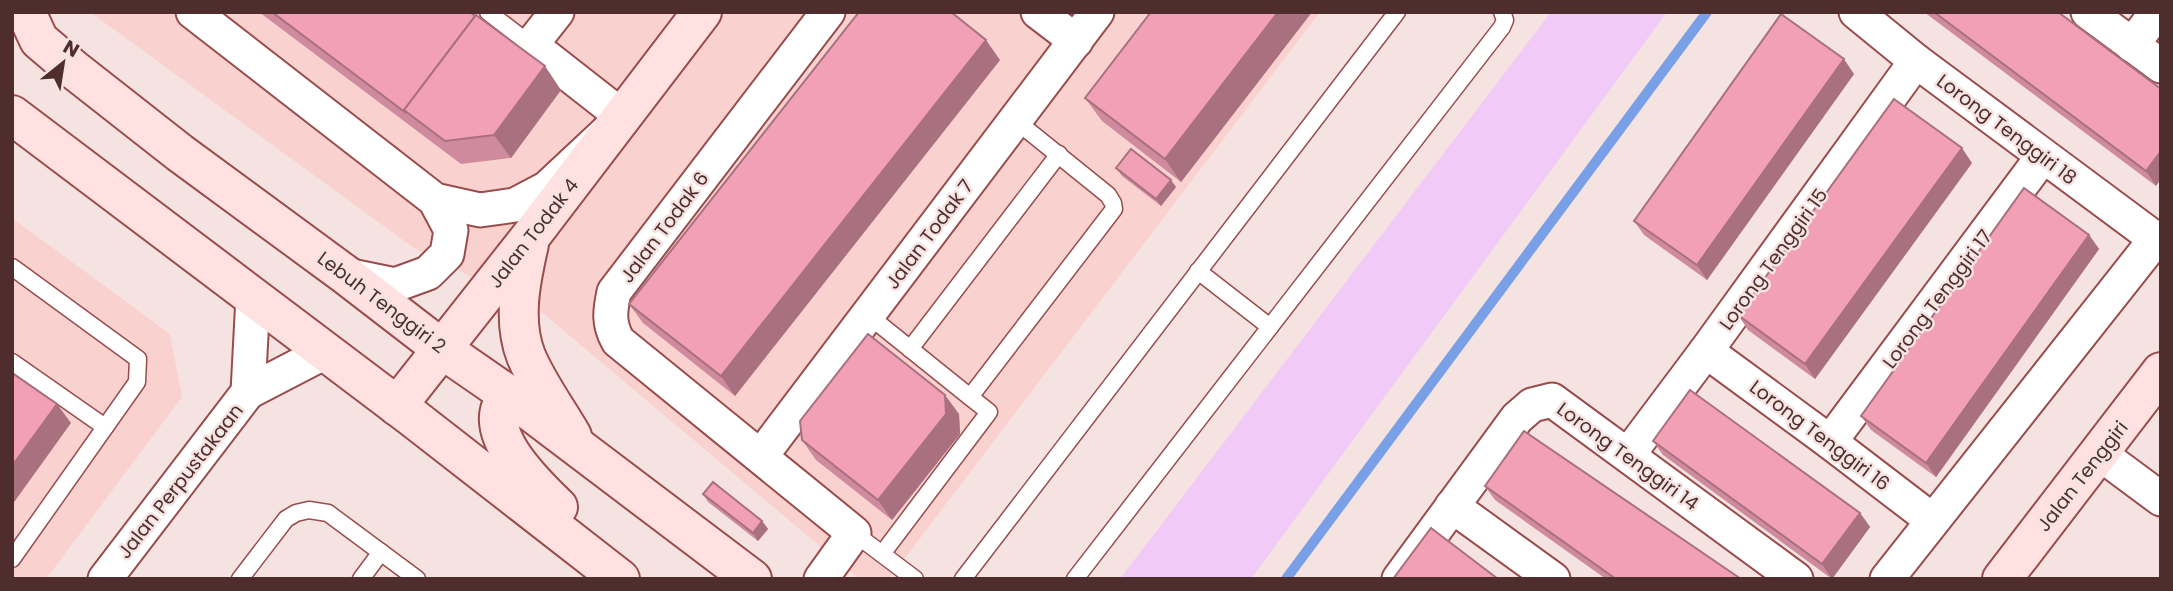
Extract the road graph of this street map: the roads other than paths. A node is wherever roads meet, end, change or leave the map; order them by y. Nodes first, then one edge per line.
1 (26, 12) edge
2 (193, 12) edge
3 (488, 12) edge
4 (557, 12) edge
5 (702, 12) edge
6 (828, 12) edge
7 (1038, 12) edge
8 (1097, 12) edge
9 (1397, 12) edge
10 (1502, 12) edge
11 (1856, 12) edge
12 (2088, 12) edge
13 (2157, 12) edge
14 (1076, 41) junction
15 (2132, 45) junction
16 (531, 46) junction
17 (1916, 61) junction
18 (2161, 66) edge
19 (12, 115) edge
20 (623, 117) junction
21 (1015, 120) junction
22 (1059, 154) junction
23 (2043, 156) junction
24 (435, 200) junction
25 (531, 236) junction
26 (2158, 242) edge
27 (12, 267) edge
28 (1198, 271) junction
29 (346, 275) junction
30 (253, 297) junction
31 (868, 315) junction
32 (1270, 327) junction
33 (442, 349) junction
34 (910, 349) junction
35 (1706, 351) junction
36 (325, 352) junction
37 (12, 362) edge
38 (2161, 372) edge
39 (248, 392) junction
40 (510, 396) junction
41 (970, 397) junction
42 (397, 406) junction
43 (106, 427) junction
44 (1830, 442) junction
45 (580, 450) junction
46 (2099, 453) junction
47 (1628, 455) junction
48 (761, 456) junction
49 (2161, 499) edge
50 (1452, 506) junction
51 (1932, 520) junction
52 (854, 533) junction
53 (381, 552) junction
54 (882, 554) junction
55 (12, 559) edge
56 (105, 579) edge
57 (240, 579) edge
58 (361, 579) edge
59 (416, 579) edge
60 (620, 579) edge
61 (633, 579) edge
62 (752, 579) edge
63 (821, 579) edge
64 (915, 579) edge
65 (963, 579) edge
66 (1075, 579) edge
67 (1399, 579) edge
68 (1553, 579) edge
69 (1796, 579) edge
70 (1887, 579) edge
71 (2002, 579) edge

1 - 29 street, Lebuh Tenggiri 2
2 - 24 street
3 - 16 lane
4 - 16 street
5 - 20 street, Jalan Todak 4
6 - 48 street, Jalan Todak 6
7 - 14 street
8 - 14 street, Jalan Todak 7
9 - 28 lane
10 - 32 lane
11 - 17 street, Lorong Tenggiri 18
12 - 15 street
13 - 15 street
14 - 21 street, Jalan Todak 7
15 - 18 street
16 - 20 street
17 - 23 street, Lorong Tenggiri 18
17 - 35 street, Lorong Tenggiri 15
19 - 30 street
20 - 24 street
20 - 25 street, Jalan Todak 4
21 - 22 lane
21 - 31 street, Jalan Todak 7
22 - 34 lane
22 - 41 lane
23 - 26 street, Lorong Tenggiri 18
23 - 44 street, Lorong Tenggiri 17
24 - 29 street
25 - 33 street, Jalan Todak 4
25 - 45 street
26 - 51 street
27 - 43 lane
28 - 32 lane
28 - 65 lane
29 - 33 street, Lebuh Tenggiri 2
30 - 36 street
30 - 39 street, Jalan Perpustakaan
31 - 34 lane
31 - 48 street, Jalan Todak 7
32 - 66 lane
33 - 40 street, Lebuh Tenggiri 2
33 - 42 street, Jalan Todak 4
34 - 41 lane
35 - 44 street, Lorong Tenggiri 16
35 - 47 street, Lorong Tenggiri 15
36 - 39 street
36 - 42 street
37 - 43 lane
38 - 46 street, Jalan Tenggiri
39 - 56 street, Jalan Perpustakaan
40 - 45 street, Lebuh Tenggiri 2
40 - 61 street
41 - 54 lane
42 - 60 street
43 - 55 lane
44 - 51 street, Lorong Tenggiri 16
45 - 62 street, Lebuh Tenggiri 2
46 - 49 street
46 - 71 street, Jalan Tenggiri
47 - 50 street, Lorong Tenggiri 14
47 - 69 street, Lorong Tenggiri 14
48 - 52 street, Jalan Todak 6
50 - 67 street, Lorong Tenggiri 14
50 - 68 street
51 - 70 street
52 - 54 lane
52 - 63 street
53 - 57 lane
53 - 58 lane
53 - 59 lane
54 - 64 lane

